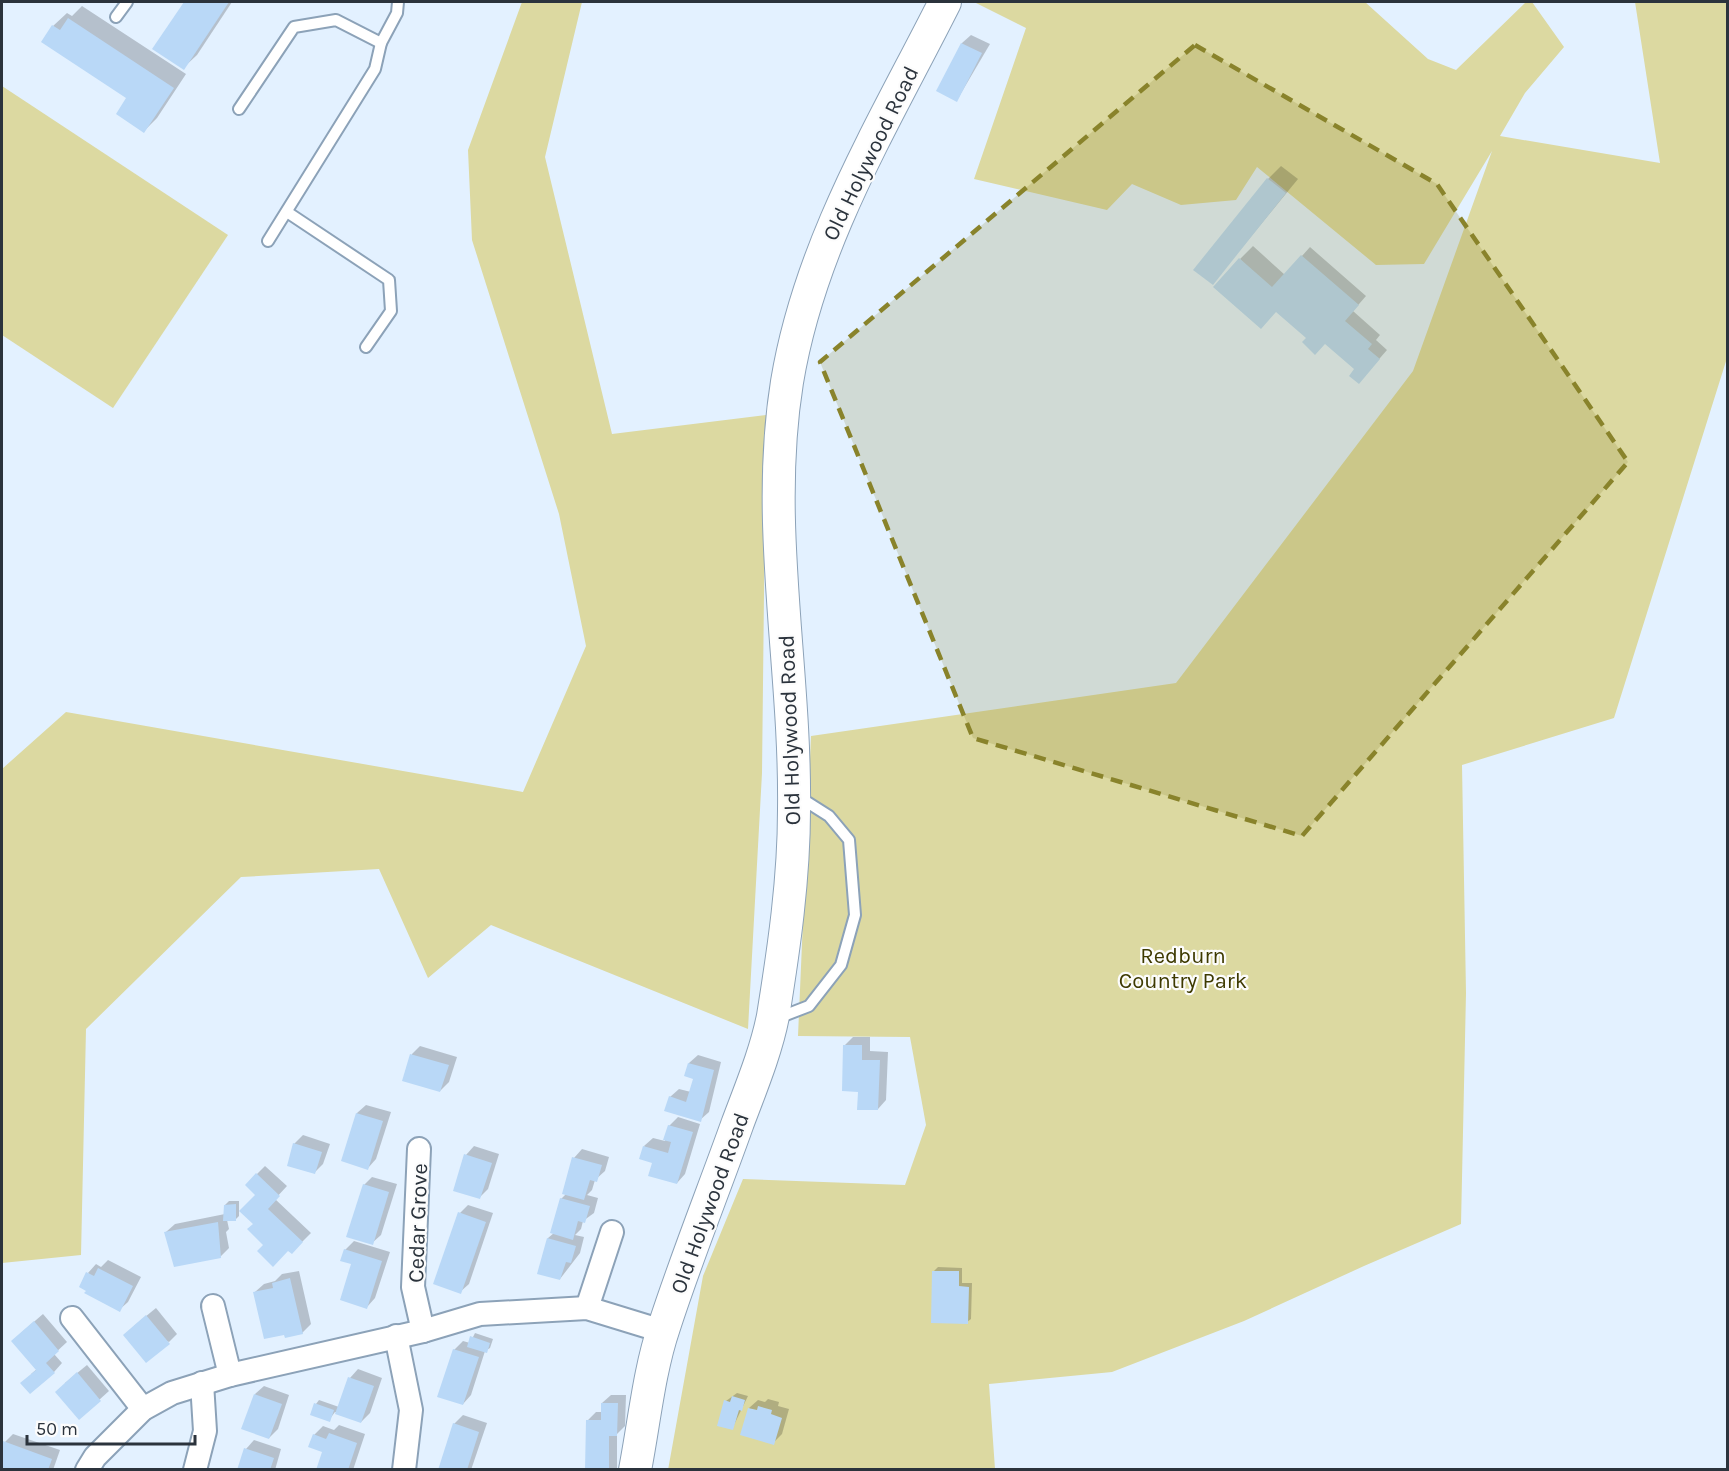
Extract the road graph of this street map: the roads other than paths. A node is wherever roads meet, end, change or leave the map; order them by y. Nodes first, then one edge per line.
1 (126, 2) edge
2 (398, 2) edge
3 (945, 2) edge
4 (116, 17) dead end
5 (381, 43) junction
6 (239, 109) dead end
7 (287, 212) junction
8 (268, 241) dead end
9 (366, 347) dead end
10 (794, 794) junction
11 (772, 1021) junction
12 (419, 1149) dead end
13 (612, 1232) dead end
14 (213, 1306) dead end
15 (587, 1308) junction
16 (72, 1318) dead end
17 (423, 1331) junction
18 (662, 1331) junction
19 (396, 1336) junction
20 (230, 1375) junction
21 (202, 1383) junction
22 (144, 1409) junction
23 (87, 1470) edge
24 (195, 1470) edge
25 (404, 1470) edge
26 (635, 1470) edge

1 - 4 lane
2 - 5 lane
3 - 10 street, Old Holywood Road
5 - 6 lane
5 - 7 lane
7 - 8 lane
7 - 9 lane
10 - 11 street, Old Holywood Road
10 - 11 lane
11 - 18 street, Old Holywood Road
12 - 17 street, Cedar Grove
13 - 15 street
14 - 20 street
15 - 17 street
15 - 18 street
16 - 22 street
17 - 19 street
18 - 26 street, Old Holywood Road
19 - 20 street
19 - 25 street
20 - 21 street
21 - 22 street
21 - 24 street
22 - 23 street

